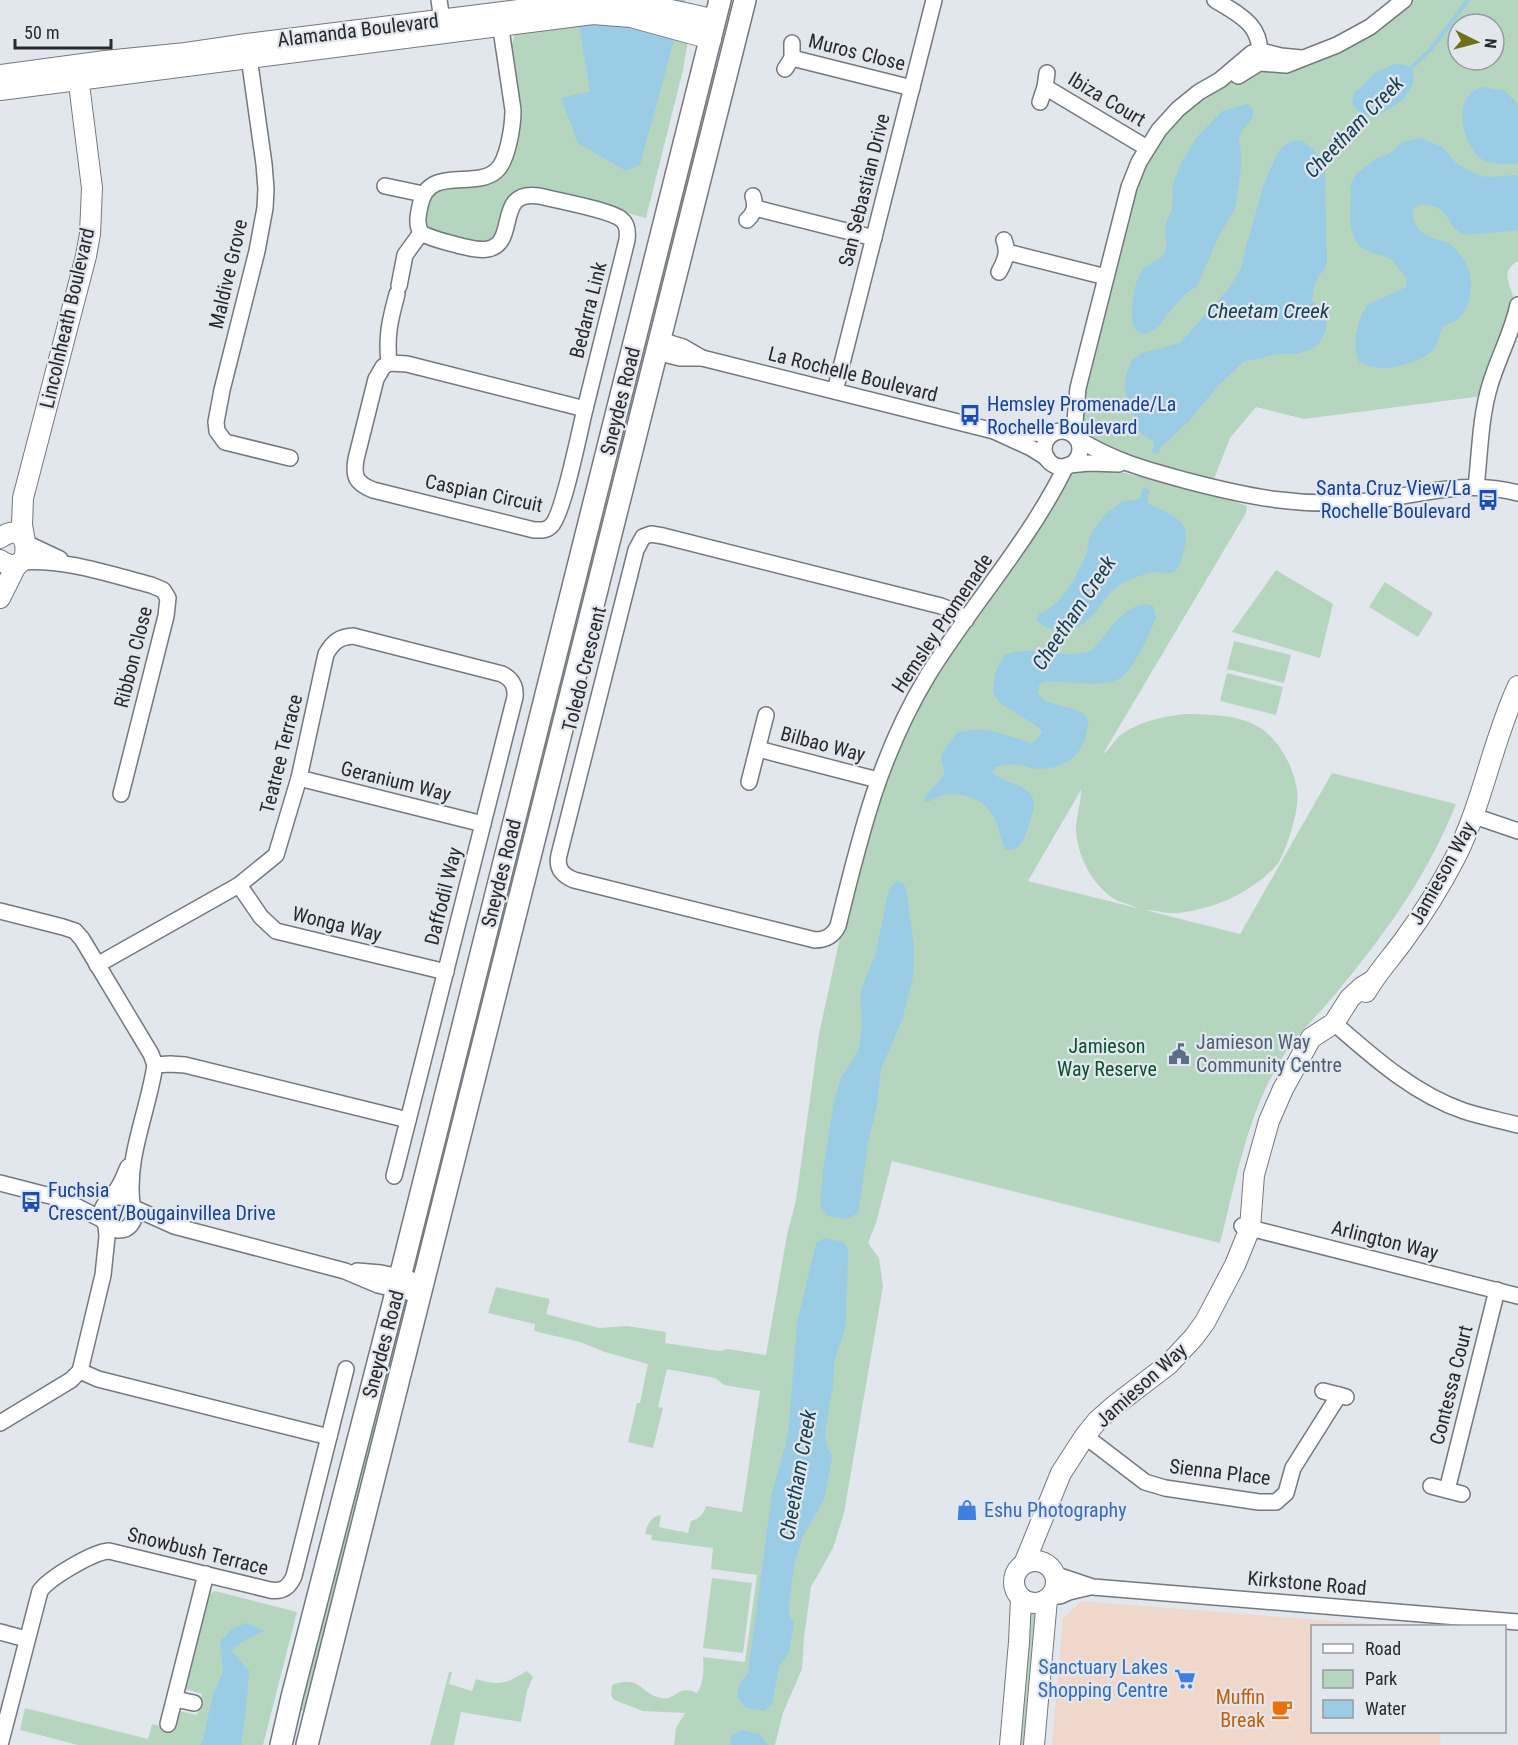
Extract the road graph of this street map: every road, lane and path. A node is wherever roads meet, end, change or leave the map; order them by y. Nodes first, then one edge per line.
1 (439, 0) edge
2 (745, 0) edge
3 (934, 0) edge
4 (1215, 0) edge
5 (1404, 0) edge
6 (500, 19) junction
7 (716, 20) edge
8 (443, 27) junction
9 (736, 36) junction
10 (248, 52) junction
11 (789, 56) dead end
12 (1257, 56) junction
13 (77, 73) junction
14 (0, 75) edge
15 (912, 88) junction
16 (0, 90) edge
17 (1040, 102) dead end
18 (1146, 148) junction
19 (385, 186) dead end
20 (423, 194) junction
21 (752, 208) dead end
22 (421, 233) junction
23 (874, 238) junction
24 (999, 272) dead end
25 (1106, 277) junction
26 (1518, 305) edge
27 (635, 341) junction
28 (658, 346) junction
29 (389, 363) junction
30 (1078, 388) junction
31 (836, 391) junction
32 (585, 409) junction
33 (994, 431) junction
34 (1054, 433) junction
35 (1076, 438) junction
36 (290, 458) dead end
37 (1048, 459) junction
38 (1128, 464) junction
39 (1067, 466) junction
40 (1476, 487) junction
41 (1518, 493) edge
42 (23, 498) junction
43 (1044, 504) junction
44 (1, 537) edge
45 (25, 543) junction
46 (12, 562) edge
47 (70, 565) junction
48 (0, 598) edge
49 (966, 620) junction
50 (512, 681) joint
51 (1518, 686) edge
52 (766, 715) dead end
53 (758, 749) junction
54 (299, 778) junction
55 (878, 780) junction
56 (749, 782) dead end
57 (121, 794) dead end
58 (1474, 816) junction
59 (483, 824) junction
60 (1518, 831) edge
61 (239, 885) junction
62 (0, 911) edge
63 (828, 938) joint
64 (97, 965) junction
65 (446, 972) junction
66 (1338, 1026) junction
67 (155, 1065) junction
68 (408, 1120) junction
69 (1517, 1122) edge
70 (133, 1156) junction
71 (394, 1176) dead end
72 (0, 1183) edge
73 (62, 1199) junction
74 (110, 1199) junction
75 (133, 1206) junction
76 (104, 1222) junction
77 (174, 1226) junction
78 (1246, 1227) junction
79 (126, 1228) junction
80 (104, 1275) junction
81 (399, 1283) junction
82 (422, 1289) junction
83 (1497, 1290) junction
84 (1518, 1296) edge
85 (346, 1369) dead end
86 (80, 1371) junction
87 (1323, 1391) dead end
88 (0, 1422) edge
89 (1085, 1436) junction
90 (329, 1437) junction
91 (1431, 1486) dead end
92 (1041, 1523) junction
93 (1024, 1564) junction
94 (1050, 1569) junction
95 (206, 1574) junction
96 (1093, 1587) junction
97 (1021, 1598) junction
98 (1048, 1598) junction
99 (1518, 1622) edge
100 (0, 1632) edge
101 (27, 1639) junction
102 (175, 1699) junction
103 (194, 1703) dead end
104 (168, 1724) dead end
105 (0, 1745) edge
106 (281, 1745) edge
107 (307, 1745) edge
108 (1010, 1745) edge
109 (1034, 1745) edge

1 - 8 street
2 - 9 main road, Sneydes Road
3 - 15 street, San Sebastian Drive
4 - 12 street
5 - 12 street
6 - 7 street, Alamanda Boulevard
6 - 8 street, Alamanda Boulevard
6 - 20 street
7 - 9 main road
7 - 27 main road, Sneydes Road
8 - 10 street, Alamanda Boulevard
9 - 28 main road, Sneydes Road
10 - 13 street, Alamanda Boulevard
10 - 36 street, Maldive Grove
11 - 15 street, Muros Close
12 - 18 street
13 - 14 street, Alamanda Boulevard
13 - 16 street, Alamanda Boulevard
13 - 42 street, Lincolnheath Boulevard
15 - 23 street, San Sebastian Drive
17 - 18 street, Ibiza Court
18 - 25 street
19 - 20 street
20 - 22 street
21 - 23 street
22 - 29 street
22 - 32 street, Bedarra Link
23 - 31 street, San Sebastian Drive
24 - 25 street
25 - 30 street
26 - 40 street
27 - 28 main road
27 - 81 main road, Sneydes Road
28 - 31 street, La Rochelle Boulevard
28 - 82 main road, Sneydes Road
29 - 32 street
29 - 32 street, Caspian Circuit
30 - 34 street
30 - 35 street
31 - 33 street, La Rochelle Boulevard
33 - 34 street, La Rochelle Boulevard
33 - 37 street, La Rochelle Boulevard
34 - 35 street
34 - 37 street
35 - 38 street
35 - 39 street
37 - 39 street
37 - 43 street, Hemsley Promenade
38 - 39 street
38 - 40 street
39 - 43 street, Hemsley Promenade
40 - 41 street
42 - 44 street, Lincolnheath Boulevard
42 - 45 street, Lincolnheath Boulevard
43 - 49 street, Hemsley Promenade
44 - 45 street
45 - 46 street
45 - 47 street, Ribbon Close
46 - 47 street, Ribbon Close
46 - 48 street
47 - 57 street, Ribbon Close
49 - 55 street, Hemsley Promenade
49 - 63 street, Toledo Crescent
50 - 54 street, Teatree Terrace
50 - 59 street, Daffodil Way
51 - 58 street, Jamieson Way
52 - 53 street, Bilbao Way
53 - 55 street, Bilbao Way
53 - 56 street, Bilbao Way
54 - 59 street, Geranium Way
54 - 61 street, Teatree Terrace
55 - 63 street, Hemsley Promenade
58 - 60 street
58 - 66 street, Jamieson Way
59 - 65 street, Daffodil Way
61 - 64 street, Teatree Terrace
61 - 65 street, Wonga Way
62 - 64 street
64 - 67 street
65 - 68 street, Daffodil Way
66 - 69 street
66 - 78 street, Jamieson Way
67 - 68 street
67 - 70 street
68 - 71 street, Daffodil Way
70 - 74 street
70 - 75 street
72 - 73 street
73 - 74 street
73 - 76 street
74 - 75 street
74 - 76 street
75 - 77 street
75 - 79 street
76 - 79 street
76 - 80 street
77 - 79 street
77 - 81 street
78 - 83 street, Arlington Way
78 - 89 street, Jamieson Way
79 - 80 street
80 - 86 street
81 - 82 street
81 - 106 main road, Sneydes Road
82 - 107 main road, Sneydes Road
83 - 84 street, Arlington Way
83 - 91 street, Contessa Court
85 - 90 street, Snowbush Terrace
86 - 88 street
86 - 90 street
87 - 89 street, Sienna Place
89 - 92 street, Jamieson Way
90 - 95 street, Snowbush Terrace
92 - 93 street, Jamieson Way
92 - 94 street, Jamieson Way
93 - 94 street
93 - 97 street, Jamieson Way
94 - 96 street, Kirkstone Road
94 - 98 street, Jamieson Way
95 - 101 street, Snowbush Terrace
95 - 102 street
96 - 98 street, Kirkstone Road
96 - 99 street, Kirkstone Road
97 - 98 street
97 - 108 street, Jamieson Way
98 - 109 street, Jamieson Way
100 - 101 street
101 - 105 street, Snowbush Terrace
102 - 103 street
102 - 104 street

